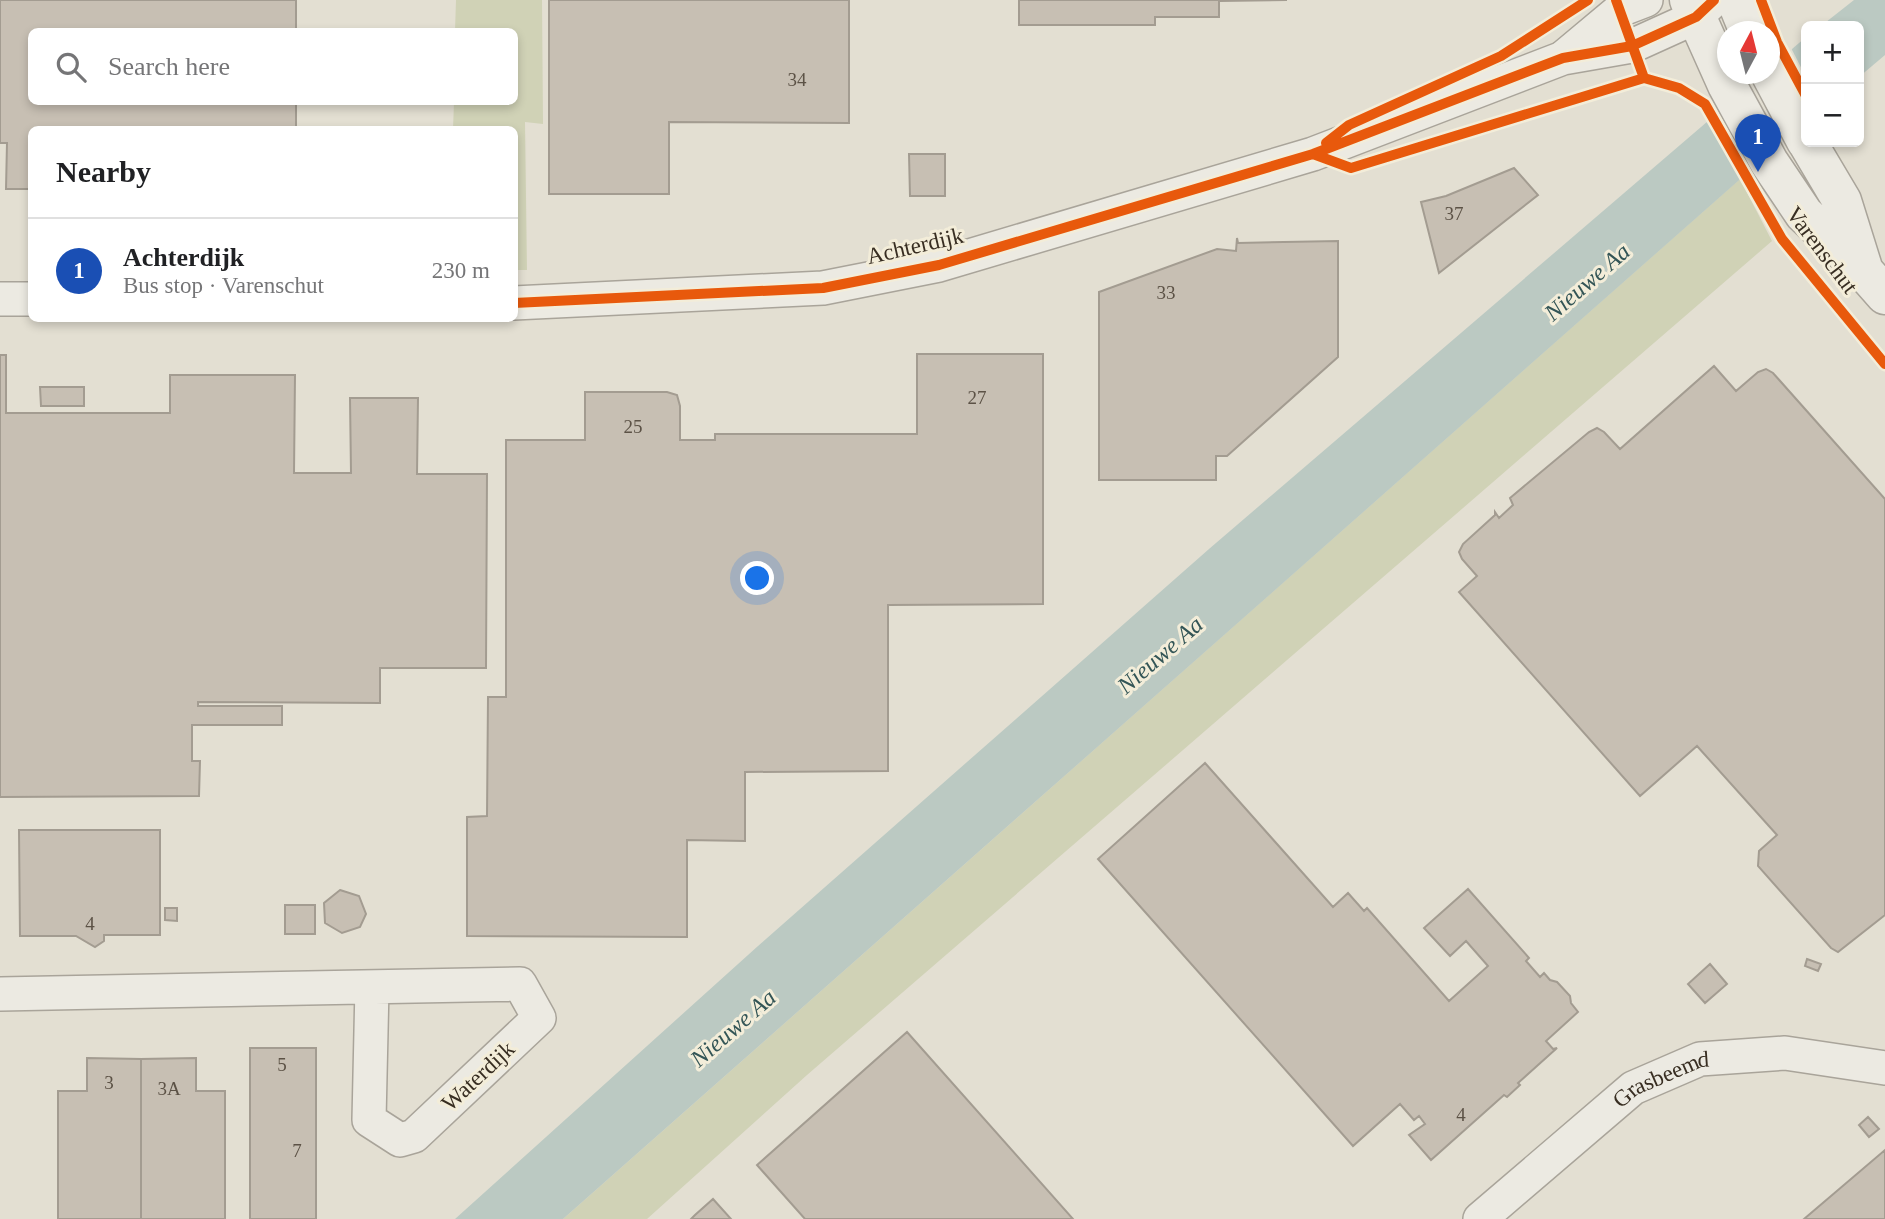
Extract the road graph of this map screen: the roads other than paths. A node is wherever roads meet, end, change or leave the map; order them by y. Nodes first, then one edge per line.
1 (1646, 0) edge
2 (1736, 0) edge
3 (1700, 6) edge
4 (1745, 21) edge
5 (1563, 58) junction
6 (1775, 84) edge
7 (1801, 132) edge
8 (1810, 147) edge
9 (1874, 282) edge
10 (0, 299) edge
11 (28, 299) edge
12 (518, 303) edge
13 (372, 987) junction
14 (0, 994) edge
15 (1885, 1068) edge
16 (1480, 1219) edge

1 - 5 street, Achterdijk
2 - 4 street
3 - 5 street, Achterdijk
3 - 9 street, Varenschut
5 - 12 street, Achterdijk
6 - 7 street, Varenschut
8 - 9 street, Varenschut
10 - 11 street
13 - 13 street, Waterdijk
13 - 14 street, Waterdijk
15 - 16 street, Grasbeemd

